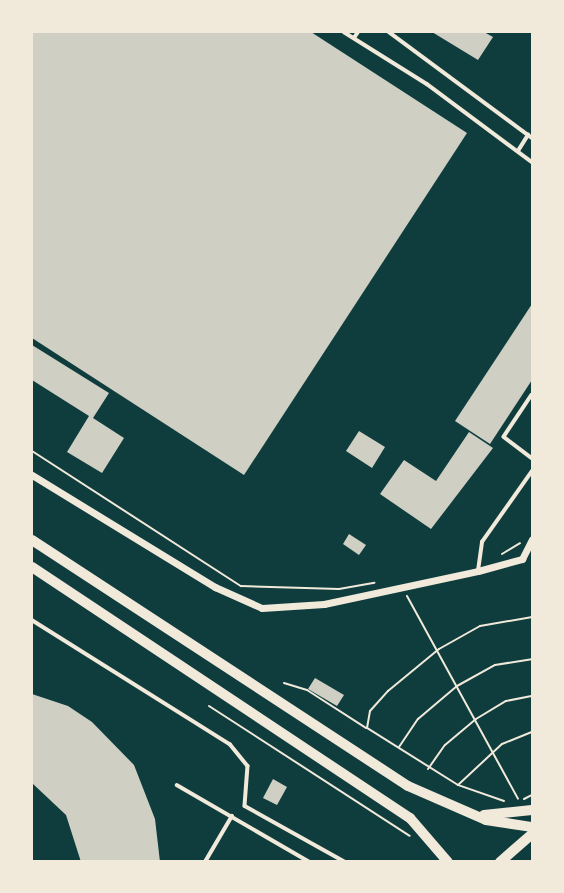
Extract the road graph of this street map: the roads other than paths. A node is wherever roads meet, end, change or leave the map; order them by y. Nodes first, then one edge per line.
1 (344, 32) edge
2 (358, 32) edge
3 (389, 32) edge
4 (354, 38) junction
5 (531, 136) edge
6 (518, 152) junction
7 (533, 162) edge
8 (533, 395) edge
9 (533, 458) edge
10 (533, 471) edge
11 (32, 475) edge
12 (533, 539) edge
13 (32, 540) edge
14 (523, 559) junction
15 (533, 560) edge
16 (32, 567) edge
17 (478, 567) junction
18 (32, 620) edge
19 (177, 785) dead end
20 (533, 810) edge
21 (467, 813) junction
22 (232, 816) junction
23 (533, 827) edge
24 (533, 834) edge
25 (205, 862) edge
26 (310, 862) edge
27 (345, 862) edge
28 (448, 862) edge
29 (500, 862) edge

1 - 4 lane
2 - 4 lane
3 - 5 lane
4 - 6 lane
5 - 6 lane
6 - 7 lane
8 - 9 lane
10 - 17 lane
11 - 17 street
12 - 14 street
13 - 21 highway
14 - 15 street
14 - 17 street
16 - 28 highway
18 - 27 lane
19 - 22 lane
20 - 21 highway
21 - 23 highway
22 - 25 lane
22 - 26 lane
24 - 29 highway

